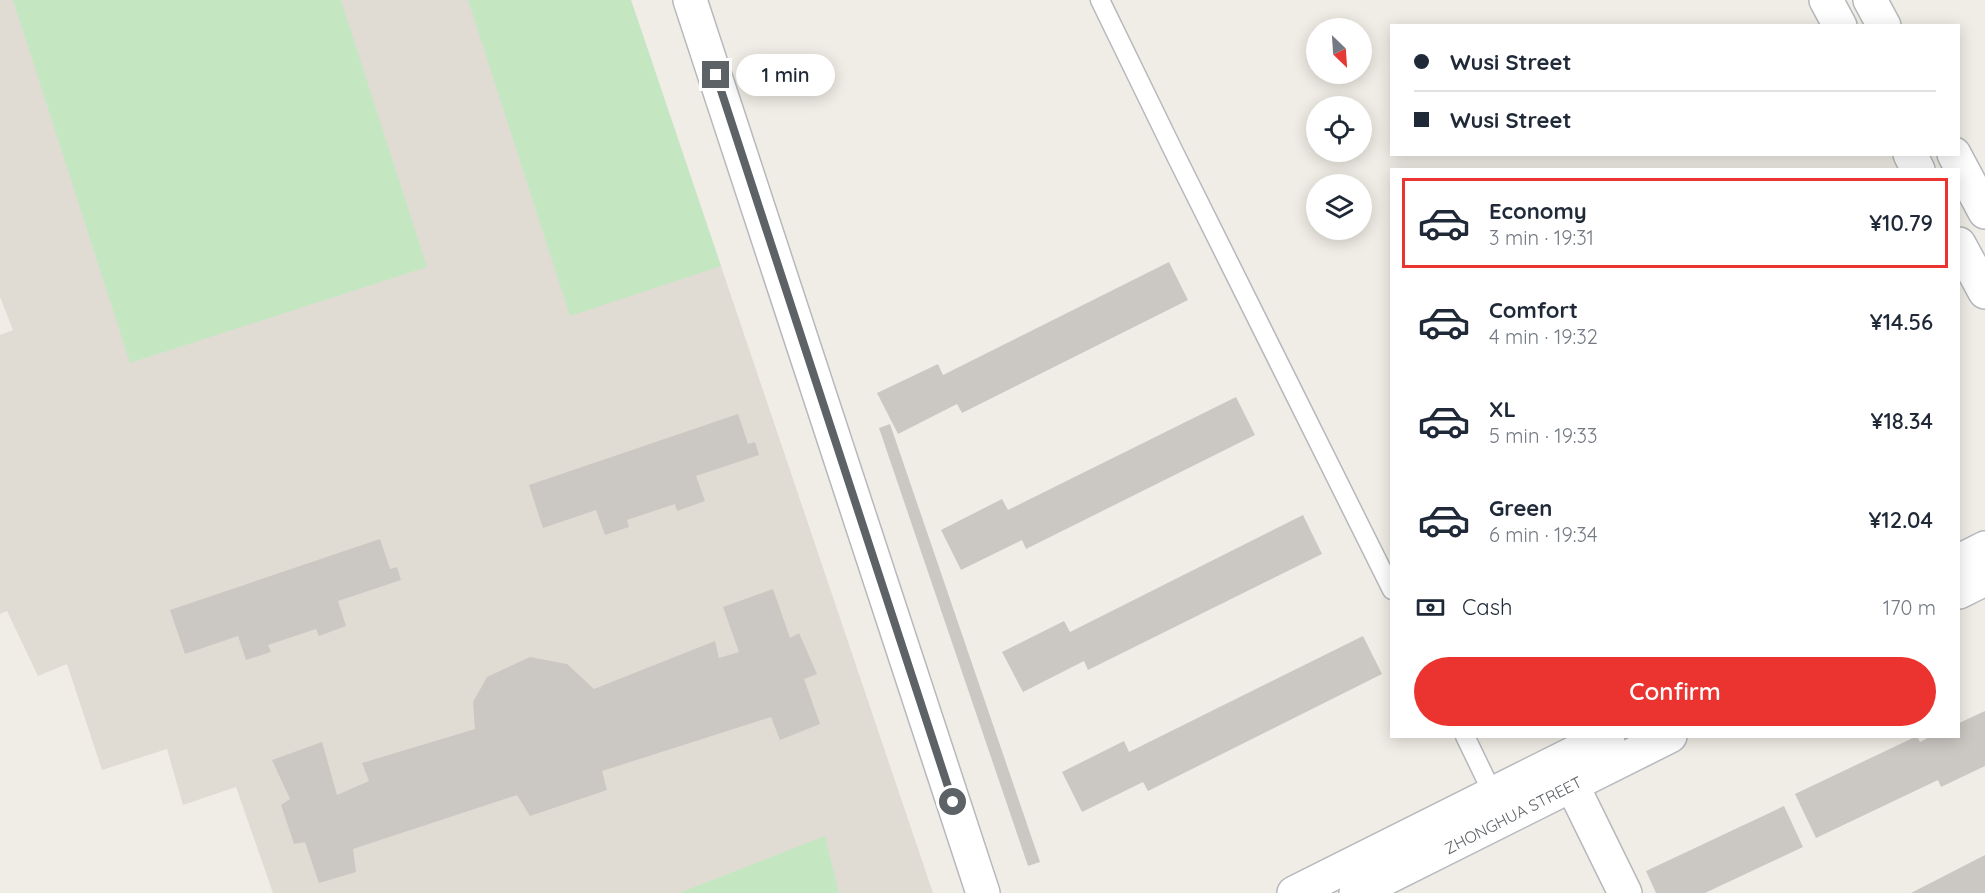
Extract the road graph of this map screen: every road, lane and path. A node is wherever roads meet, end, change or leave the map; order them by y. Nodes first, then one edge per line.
1 (690, 0) edge
2 (1100, 0) edge
3 (1826, 0) edge
4 (1870, 0) edge
5 (1839, 24) edge
6 (1883, 24) edge
7 (1955, 156) edge
8 (1985, 212) edge
9 (1960, 246) edge
10 (1985, 292) edge
11 (1985, 548) edge
12 (1960, 560) edge
13 (1985, 579) edge
14 (1390, 586) edge
15 (1960, 592) edge
16 (1466, 738) edge
17 (1604, 738) edge
18 (1666, 738) edge
19 (1572, 785) junction
20 (1493, 794) junction
21 (983, 893) edge
22 (1294, 893) edge
23 (1356, 893) edge
24 (1625, 893) edge

1 - 21 street
2 - 14 lane
3 - 5 street
4 - 6 street
7 - 8 street
9 - 10 street
11 - 12 street
13 - 15 street
16 - 20 lane
17 - 20 street, ZHONGHUA STREET
18 - 19 street, ZHONGHUA STREET
19 - 23 street, ZHONGHUA STREET
19 - 24 street
20 - 22 street, ZHONGHUA STREET

